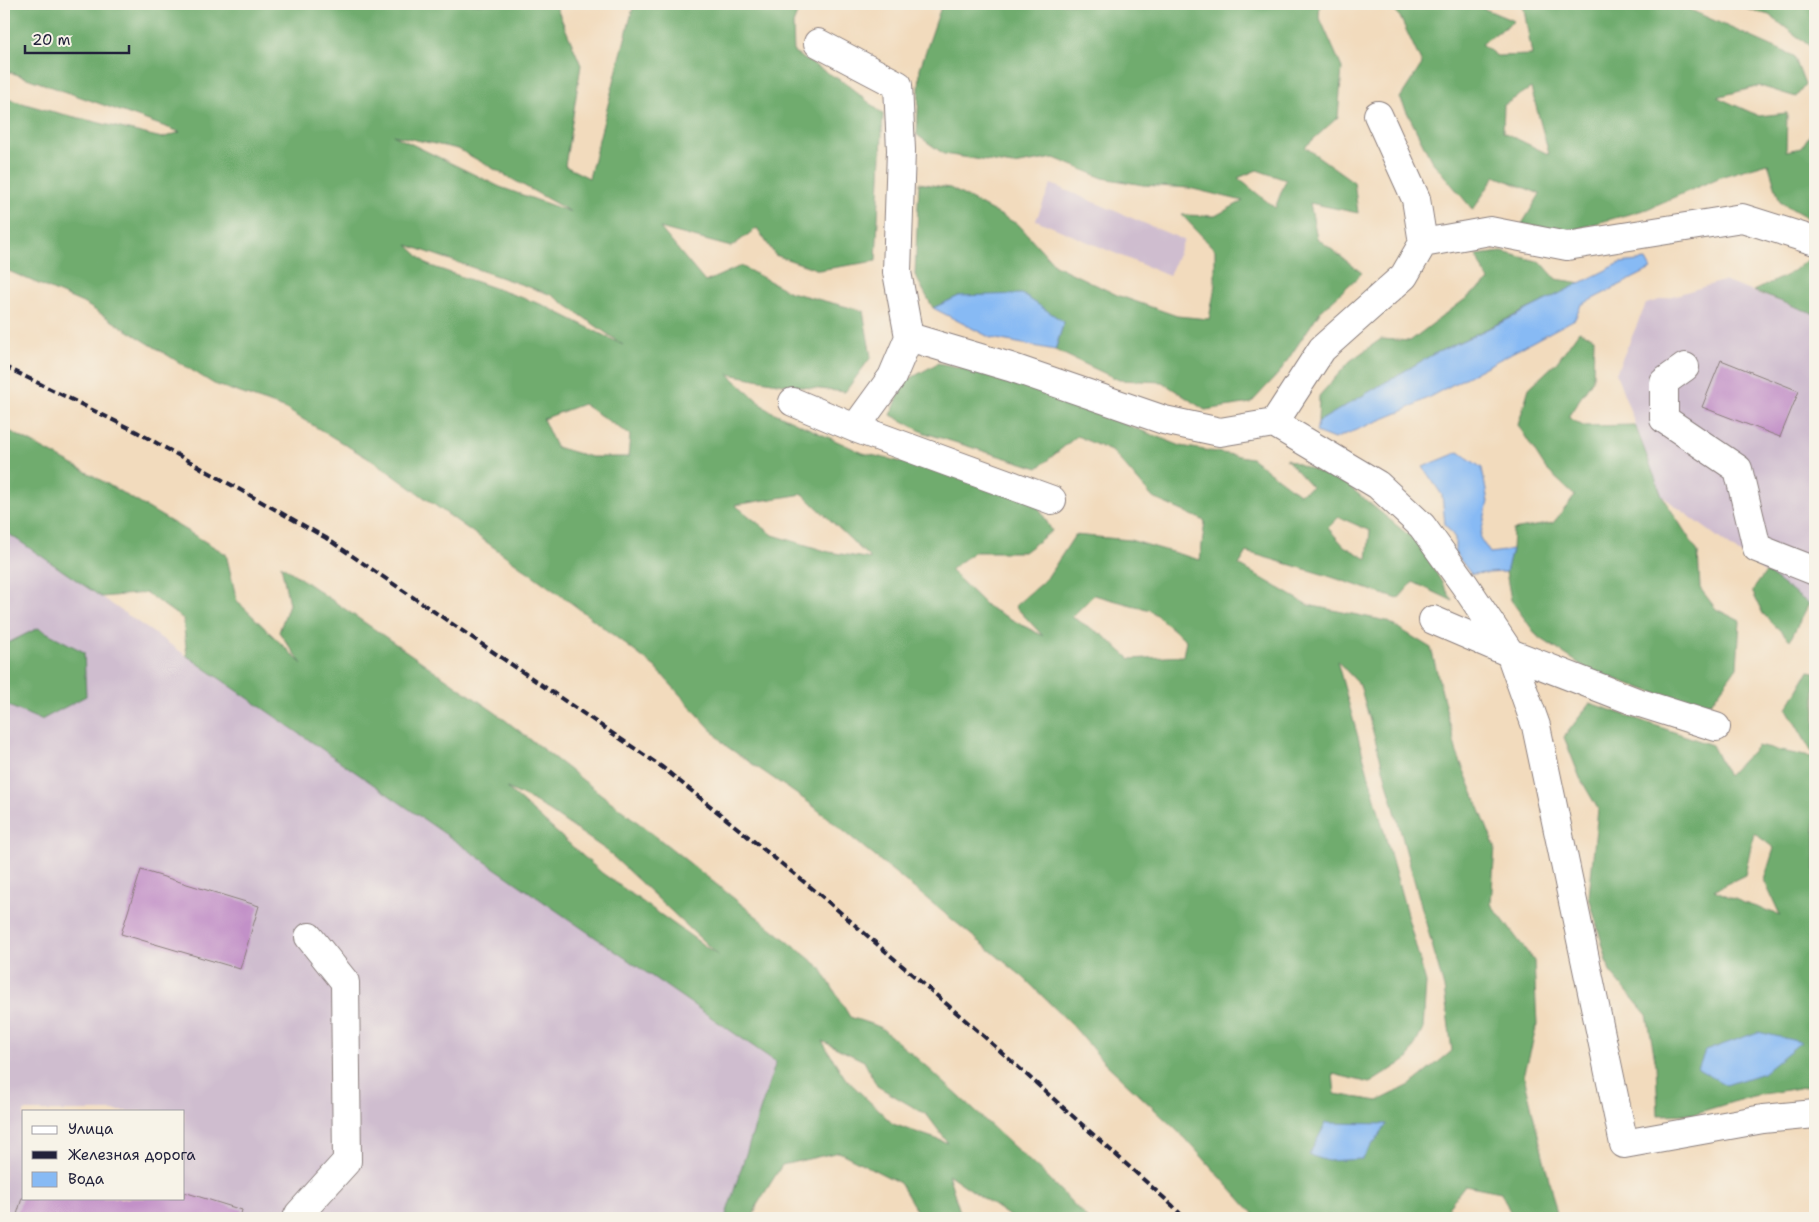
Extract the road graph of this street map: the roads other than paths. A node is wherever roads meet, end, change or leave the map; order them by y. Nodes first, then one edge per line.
1 (818, 44) dead end
2 (1378, 115) dead end
3 (1815, 241) edge
4 (1423, 243) junction
5 (909, 337) junction
6 (1685, 367) dead end
7 (793, 402) dead end
8 (1274, 423) junction
9 (856, 428) junction
10 (1052, 500) dead end
11 (1815, 571) edge
12 (1433, 620) dead end
13 (1510, 653) junction
14 (1716, 726) dead end
15 (310, 938) dead end
16 (1815, 1114) edge
17 (297, 1218) edge

1 - 5 lane
2 - 4 lane
3 - 4 lane
4 - 8 lane
5 - 8 lane
5 - 9 lane
6 - 11 lane
7 - 9 lane
8 - 13 lane
9 - 10 lane
12 - 13 lane
13 - 14 lane
13 - 16 lane
15 - 17 lane

